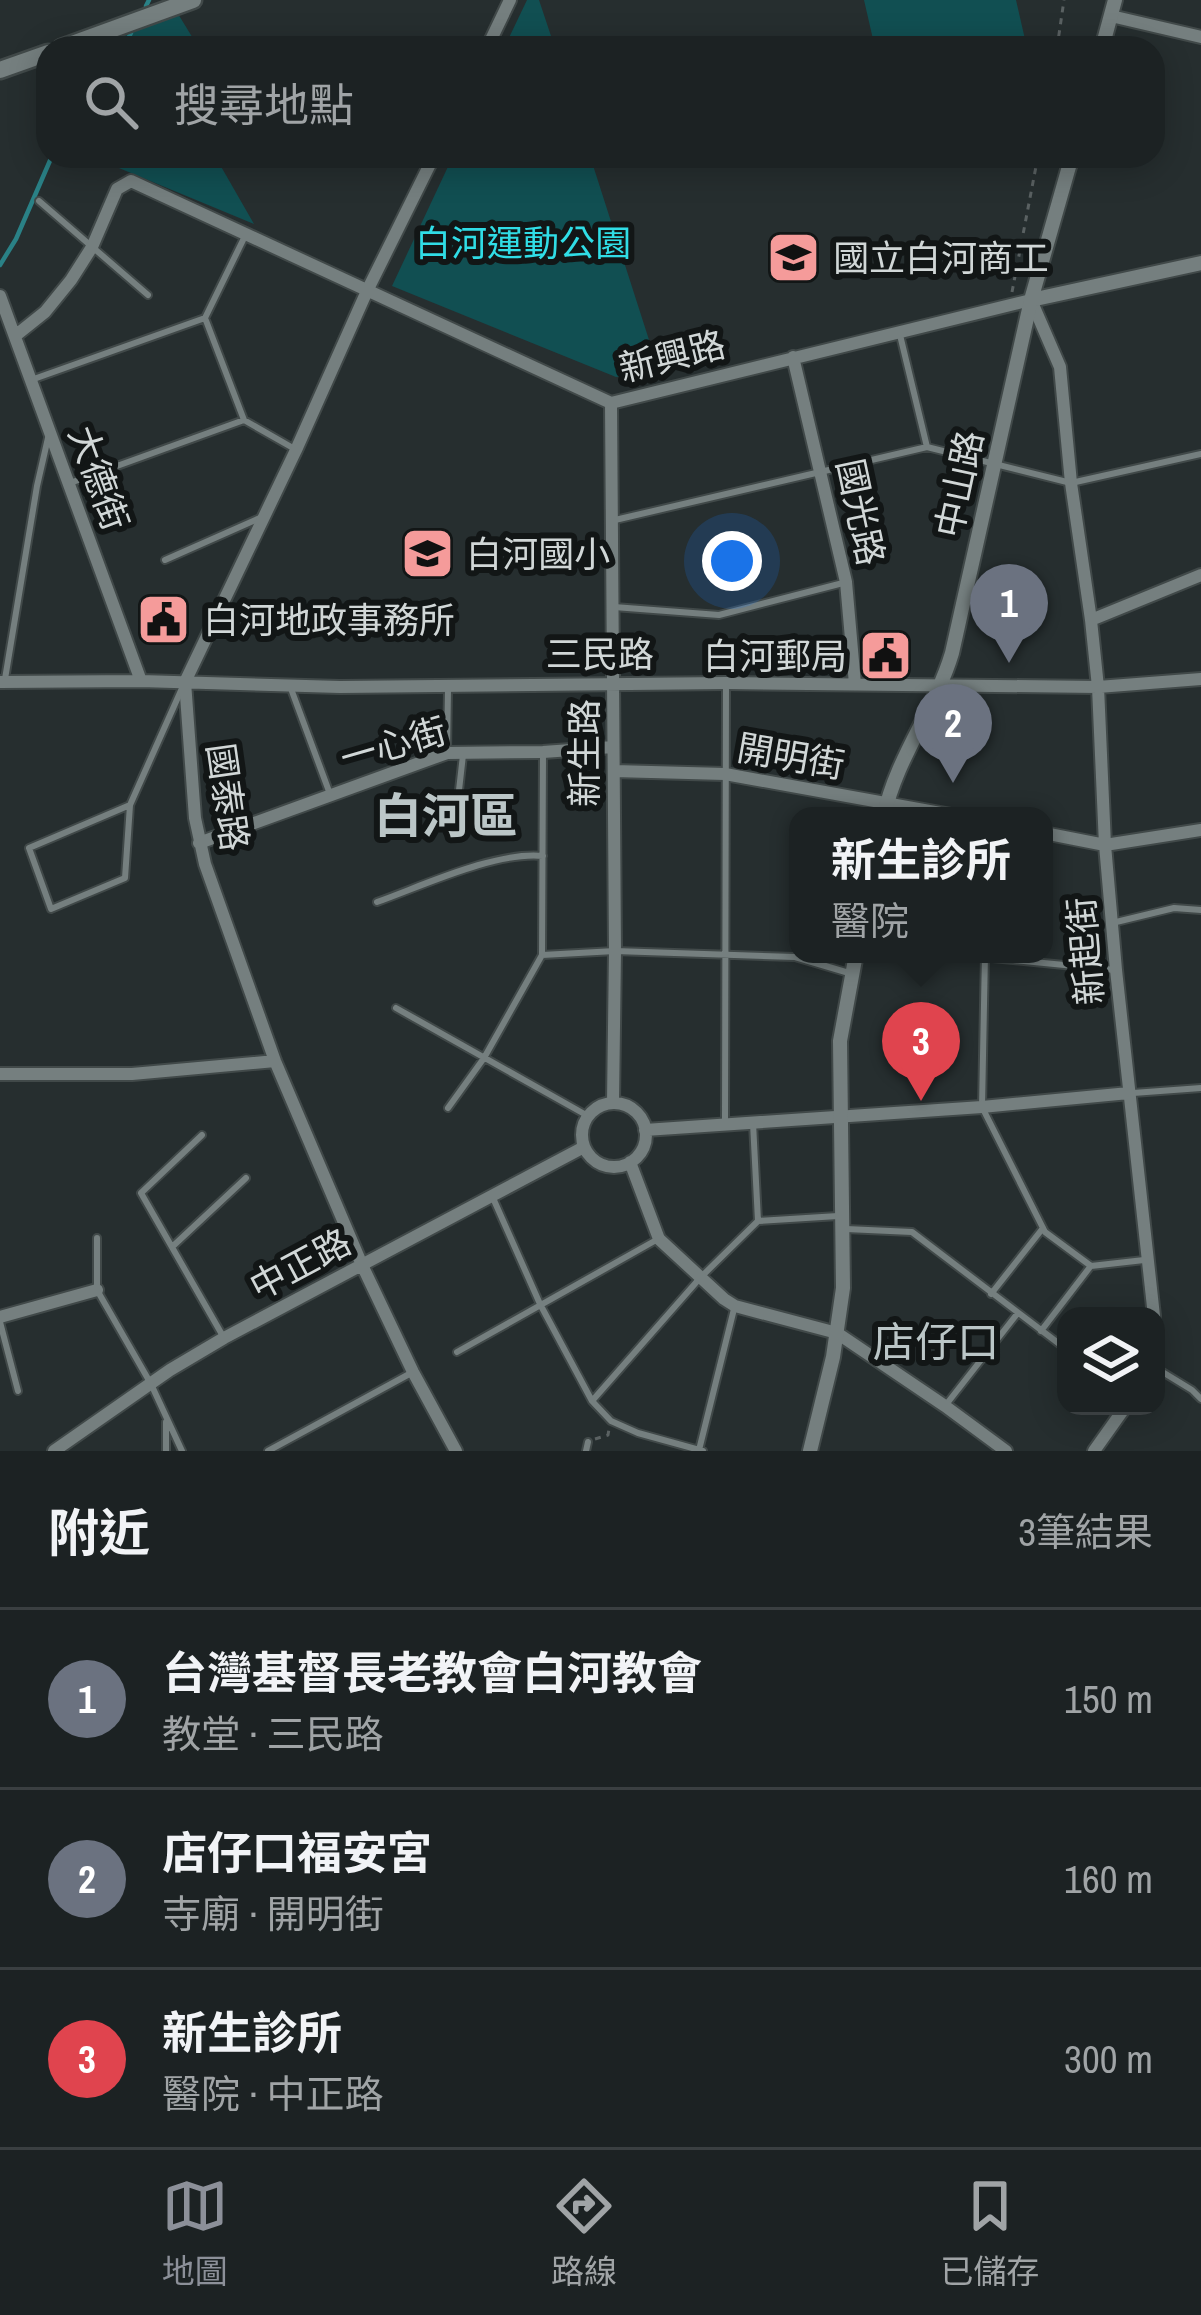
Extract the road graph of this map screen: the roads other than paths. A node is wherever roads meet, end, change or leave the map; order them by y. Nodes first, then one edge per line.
1 (193, 0) edge
2 (510, 0) edge
3 (1113, 8) edge
4 (94, 36) edge
5 (493, 36) edge
6 (1201, 37) edge
7 (36, 57) edge
8 (0, 70) edge
9 (428, 168) edge
10 (1069, 168) edge
11 (38, 201) dead end
12 (246, 234) junction
13 (92, 247) junction
14 (1201, 263) edge
15 (368, 291) junction
16 (148, 295) dead end
17 (0, 296) edge
18 (1031, 300) junction
19 (205, 318) junction
20 (899, 331) junction
21 (15, 336) junction
22 (793, 356) junction
23 (32, 380) junction
24 (611, 403) junction
25 (244, 420) junction
26 (50, 429) junction
27 (927, 447) junction
28 (296, 450) junction
29 (1201, 454) edge
30 (994, 464) junction
31 (821, 471) junction
32 (70, 483) junction
33 (1071, 483) junction
34 (264, 516) junction
35 (614, 520) junction
36 (164, 560) dead end
37 (1201, 574) edge
38 (846, 582) junction
39 (614, 607) junction
40 (1091, 620) junction
41 (1201, 679) edge
42 (141, 681) junction
43 (2, 682) edge
44 (184, 682) junction
45 (726, 683) junction
46 (613, 684) junction
47 (855, 684) junction
48 (448, 685) junction
49 (290, 686) junction
50 (943, 686) junction
51 (1099, 687) junction
52 (613, 747) junction
53 (464, 752) junction
54 (543, 752) junction
55 (447, 753) junction
56 (614, 771) junction
57 (725, 774) junction
58 (330, 794) junction
59 (458, 799) dead end
60 (130, 806) junction
61 (876, 807) edge
62 (886, 807) edge
63 (1201, 830) edge
64 (1053, 835) edge
65 (199, 843) junction
66 (1105, 844) junction
67 (543, 856) junction
68 (377, 902) dead end
69 (1201, 910) edge
70 (1112, 923) junction
71 (615, 951) junction
72 (542, 955) junction
73 (724, 955) junction
74 (789, 957) edge
75 (815, 963) edge
76 (854, 963) edge
77 (985, 963) edge
78 (1050, 963) edge
79 (1116, 970) junction
80 (852, 974) junction
81 (396, 1009) dead end
82 (484, 1058) junction
83 (275, 1060) junction
84 (0, 1074) edge
85 (1201, 1088) edge
86 (1129, 1093) junction
87 (613, 1103) junction
88 (982, 1107) junction
89 (448, 1108) dead end
90 (588, 1116) junction
91 (839, 1117) junction
92 (753, 1123) junction
93 (724, 1125) junction
94 (645, 1130) junction
95 (202, 1135) dead end
96 (584, 1148) junction
97 (630, 1162) junction
98 (246, 1178) dead end
99 (492, 1196) junction
100 (758, 1222) junction
101 (842, 1222) junction
102 (1043, 1228) junction
103 (98, 1238) dead end
104 (659, 1239) junction
105 (172, 1246) junction
106 (1148, 1259) junction
107 (362, 1265) junction
108 (1090, 1266) junction
109 (700, 1278) junction
110 (97, 1290) junction
111 (991, 1294) junction
112 (540, 1304) junction
113 (735, 1306) junction
114 (1153, 1307) edge
115 (1017, 1313) junction
116 (0, 1320) edge
117 (1041, 1331) junction
118 (837, 1333) junction
119 (224, 1338) junction
120 (1057, 1343) edge
121 (457, 1352) dead end
122 (413, 1372) junction
123 (1165, 1373) edge
124 (151, 1384) junction
125 (18, 1390) dead end
126 (1201, 1399) edge
127 (592, 1401) junction
128 (945, 1406) junction
129 (1120, 1415) edge
130 (166, 1419) junction
131 (988, 1438) junction
132 (701, 1450) edge
133 (53, 1451) edge
134 (166, 1451) edge
135 (182, 1451) edge
136 (268, 1451) edge
137 (455, 1451) edge
138 (810, 1451) edge
139 (978, 1451) edge
140 (1006, 1451) edge
141 (1094, 1451) edge

1 - 4 main road
2 - 5 street
3 - 6 street
7 - 8 main road
9 - 15 street
10 - 18 street, 中山路
11 - 13 lane
12 - 13 street, 新興路
12 - 15 street, 新興路
12 - 19 lane
13 - 16 lane
13 - 21 street
14 - 18 street, 新興路
15 - 24 street, 新興路
15 - 28 street
17 - 21 street, 大德街
18 - 20 street, 新興路
18 - 30 street, 中山路
18 - 33 street, 新起街
19 - 23 lane
19 - 25 lane
20 - 22 street, 新興路
20 - 27 lane
21 - 23 street, 大德街
22 - 24 street, 新興路
22 - 31 street, 國光路
23 - 26 street, 大德街
24 - 35 street, 新生路
25 - 28 lane
25 - 32 lane
26 - 32 street, 大德街
26 - 43 lane
27 - 30 lane
27 - 31 lane
28 - 34 street
29 - 33 lane
30 - 33 lane
30 - 50 street, 中山路
31 - 35 lane
31 - 38 street, 國光路
32 - 42 street, 大德街
33 - 40 street, 新起街
34 - 36 lane
34 - 44 street
35 - 39 street, 新生路
37 - 40 street
38 - 39 lane
38 - 47 street, 國光路
39 - 46 street, 新生路
40 - 51 street, 新起街
41 - 51 street, 三民路
42 - 43 street, 三民路
42 - 44 street, 三民路
44 - 49 street, 三民路
44 - 60 lane
44 - 65 street, 國泰路
45 - 46 street, 三民路
45 - 47 street, 三民路
45 - 57 lane
46 - 48 street, 三民路
46 - 52 street, 新生路
47 - 50 street, 三民路
48 - 49 street, 三民路
48 - 55 lane
49 - 58 lane
50 - 51 street, 三民路
50 - 62 street, 中山路
51 - 66 street, 新起街
52 - 54 street, 一心街
52 - 56 street, 新生路
53 - 54 street, 一心街
53 - 55 street, 一心街
53 - 59 lane
54 - 67 lane
55 - 58 street, 一心街
56 - 57 street, 開明街
56 - 71 street, 新生路
57 - 61 street, 開明街
57 - 73 lane
58 - 65 street, 一心街
60 - 60 lane
63 - 66 street
64 - 66 street
65 - 83 street, 國泰路
66 - 70 street, 新起街
67 - 68 lane
67 - 72 lane
69 - 70 lane
70 - 79 street, 新起街
71 - 72 lane
71 - 73 lane
71 - 87 street, 新生路
72 - 82 lane
73 - 74 lane
73 - 93 lane
75 - 80 lane
76 - 80 street
77 - 88 lane
78 - 79 lane
79 - 86 street, 新起街
80 - 91 street
81 - 82 lane
82 - 89 lane
82 - 90 lane
83 - 84 street
83 - 107 street, 國泰路
85 - 86 lane
86 - 88 street
86 - 106 street, 新起街
87 - 90 street
87 - 94 street
88 - 91 street
88 - 102 lane
90 - 96 street
91 - 92 street
91 - 101 street
92 - 93 street
92 - 100 lane
93 - 94 street
94 - 97 street
95 - 105 lane
96 - 97 street
96 - 99 street, 中正路
97 - 104 street
98 - 105 lane
99 - 107 street, 中正路
99 - 112 lane
100 - 101 lane
100 - 109 lane
101 - 111 lane
101 - 118 street
102 - 108 lane
102 - 111 lane
103 - 110 lane
104 - 109 street
104 - 112 lane
105 - 119 lane
106 - 108 lane
106 - 114 street, 新起街
107 - 119 street, 中正路
107 - 122 street, 國泰路
108 - 117 lane
109 - 113 street
109 - 127 lane
110 - 116 street
110 - 124 lane
111 - 115 lane
112 - 121 lane
112 - 127 lane
113 - 118 street
113 - 132 lane
115 - 117 lane
115 - 128 lane
116 - 125 lane
117 - 120 lane
118 - 128 street
118 - 138 street
119 - 124 street, 中正路
122 - 136 lane
122 - 137 street, 國泰路
123 - 126 lane
124 - 130 lane
124 - 133 street, 中正路
127 - 132 lane
128 - 131 street
129 - 141 street
130 - 134 lane
130 - 135 lane
131 - 139 lane
131 - 140 street

